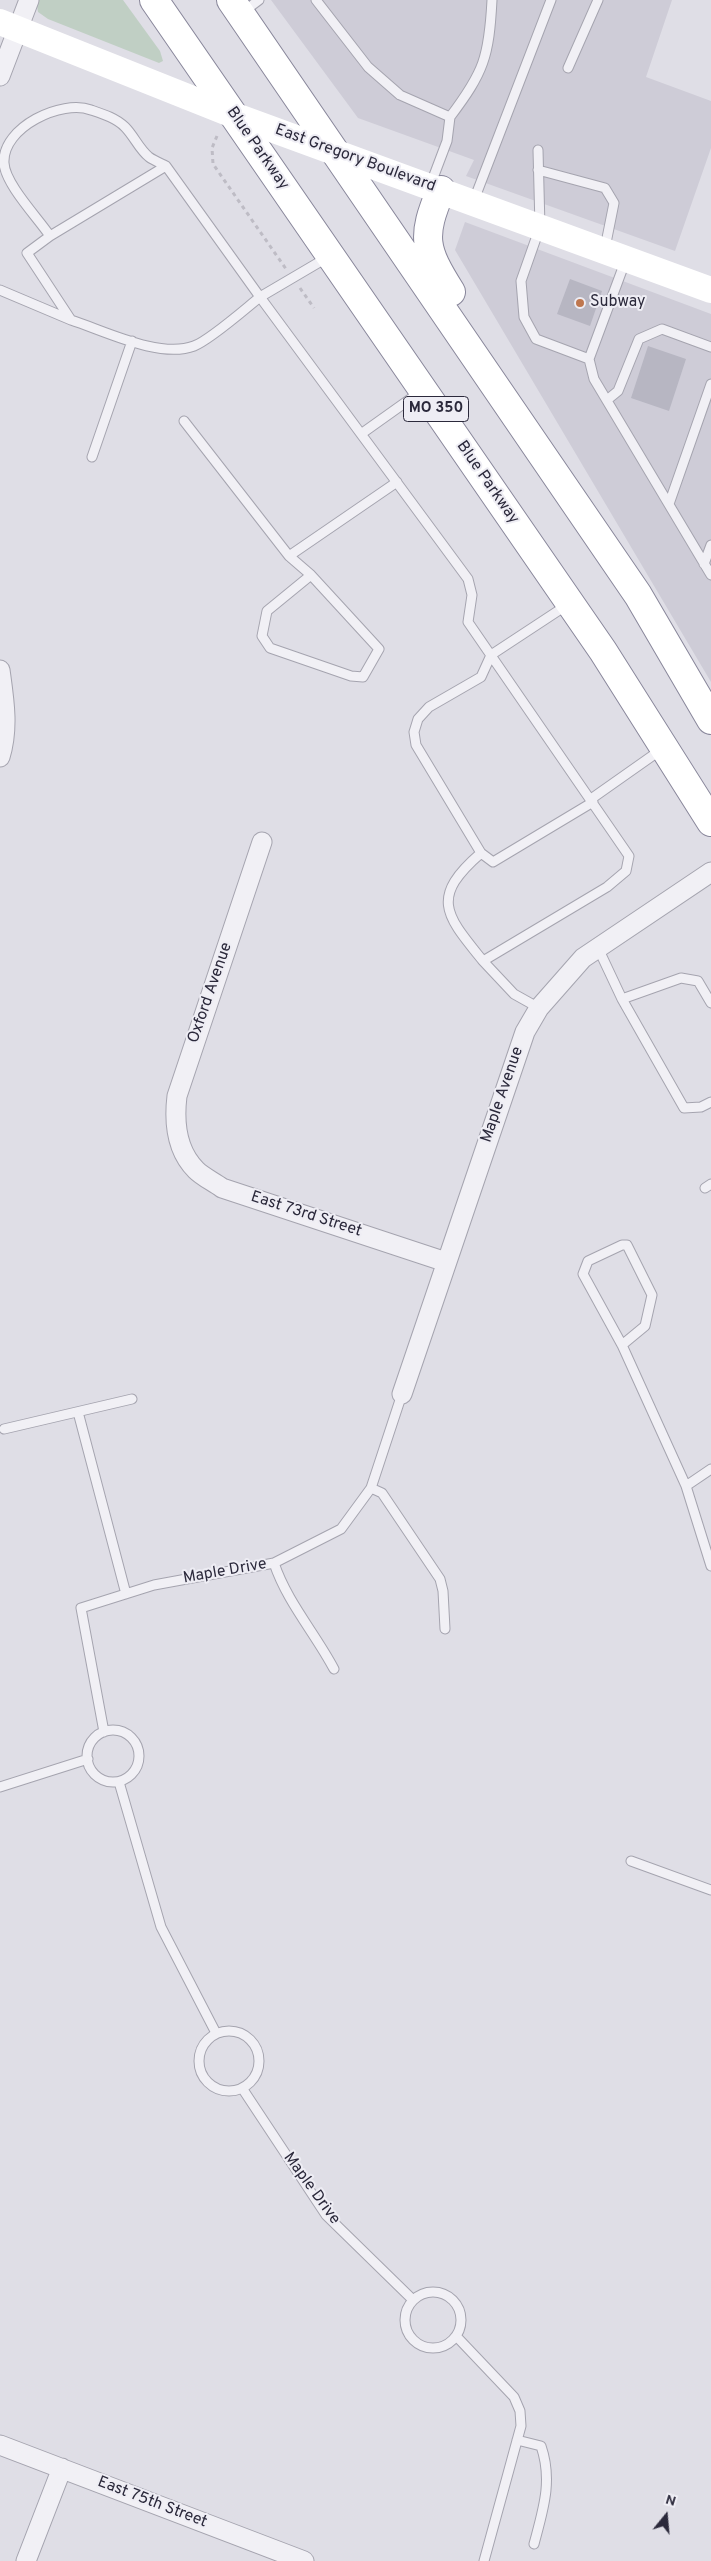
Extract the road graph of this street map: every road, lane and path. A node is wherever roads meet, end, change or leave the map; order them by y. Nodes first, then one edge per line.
1 (29, 0) edge
2 (154, 0) edge
3 (316, 0) edge
4 (492, 0) edge
5 (551, 0) edge
6 (598, 0) edge
7 (243, 5) edge
8 (9, 25) edge
9 (568, 68) dead end
10 (0, 76) edge
11 (233, 115) junction
12 (450, 117) junction
13 (217, 136) dead end
14 (334, 150) junction
15 (538, 150) dead end
16 (166, 166) junction
17 (538, 170) junction
18 (435, 188) junction
19 (474, 202) junction
20 (540, 227) junction
21 (50, 236) junction
22 (330, 255) junction
23 (615, 255) junction
24 (292, 278) junction
25 (0, 290) edge
26 (711, 290) edge
27 (260, 297) junction
28 (314, 308) dead end
29 (71, 320) junction
30 (132, 341) junction
31 (711, 347) edge
32 (589, 359) junction
33 (711, 384) edge
34 (423, 390) junction
35 (607, 400) junction
36 (509, 406) junction
37 (184, 421) dead end
38 (361, 434) junction
39 (92, 457) dead end
40 (397, 482) junction
41 (669, 504) junction
42 (711, 545) edge
43 (289, 556) junction
44 (704, 564) junction
45 (311, 575) junction
46 (711, 575) edge
47 (570, 603) junction
48 (491, 656) junction
49 (0, 670) edge
50 (711, 720) edge
51 (664, 748) junction
52 (0, 757) edge
53 (592, 801) junction
54 (711, 822) edge
55 (262, 842) dead end
56 (481, 853) junction
57 (711, 872) edge
58 (598, 948) junction
59 (483, 961) junction
60 (622, 999) junction
61 (711, 1003) edge
62 (539, 1008) junction
63 (711, 1102) edge
64 (181, 1147) joint
65 (446, 1262) junction
66 (622, 1345) junction
67 (402, 1394) joint
68 (132, 1399) dead end
69 (78, 1412) junction
70 (4, 1429) dead end
71 (711, 1469) edge
72 (686, 1486) junction
73 (371, 1488) junction
74 (274, 1563) junction
75 (711, 1566) edge
76 (126, 1594) junction
77 (445, 1630) dead end
78 (334, 1669) dead end
79 (104, 1732) junction
80 (88, 1759) junction
81 (119, 1782) junction
82 (0, 1788) edge
83 (631, 1861) dead end
84 (711, 1890) edge
85 (216, 2033) junction
86 (242, 2088) junction
87 (413, 2300) junction
88 (457, 2337) junction
89 (517, 2440) junction
90 (0, 2445) edge
91 (62, 2468) junction
92 (534, 2544) dead end
93 (26, 2561) edge
94 (302, 2561) edge
95 (484, 2561) edge

1 - 8 street
2 - 11 highway, Blue Parkway / MO 350
3 - 12 lane
4 - 12 lane
5 - 19 lane
6 - 9 lane
7 - 14 highway
8 - 10 street
8 - 11 main road, East Gregory Boulevard
11 - 14 main road, East Gregory Boulevard
11 - 22 highway, Blue Parkway / MO 350
12 - 18 lane
13 - 24 path
14 - 18 main road, East Gregory Boulevard
14 - 36 highway
15 - 17 lane
16 - 21 lane
16 - 21 lane
16 - 27 lane
17 - 20 lane
17 - 23 lane
18 - 19 main road, East Gregory Boulevard
18 - 36 highway
19 - 20 main road, East Gregory Boulevard
20 - 23 main road, East Gregory Boulevard
20 - 32 lane
21 - 29 lane
22 - 24 lane
22 - 34 highway, Blue Parkway / MO 350
23 - 26 main road, East Gregory Boulevard
23 - 32 lane
24 - 27 lane
24 - 28 path
25 - 29 lane
27 - 30 lane
27 - 38 lane
29 - 30 lane
30 - 39 lane
31 - 35 lane
32 - 35 lane
33 - 41 lane
34 - 38 lane
34 - 47 highway, Blue Parkway / MO 350
35 - 41 lane
36 - 50 highway
37 - 43 lane
38 - 40 lane
40 - 43 lane
40 - 48 lane
41 - 44 lane
42 - 44 lane
43 - 45 lane
44 - 46 lane
45 - 45 lane
47 - 48 lane
47 - 51 highway, Blue Parkway / MO 350
48 - 53 lane
48 - 56 lane
49 - 52 street
51 - 53 lane
51 - 54 highway, Blue Parkway / MO 350
53 - 56 lane
53 - 59 lane
55 - 64 street, Oxford Avenue
56 - 59 lane
57 - 58 street, Maple Avenue
58 - 60 lane
58 - 62 street, Maple Avenue
59 - 62 lane
60 - 61 lane
60 - 63 lane
62 - 65 street, Maple Avenue
64 - 65 street, East 73rd Street
65 - 67 street, Maple Avenue
66 - 66 lane
66 - 72 lane
67 - 73 lane, Maple Drive
68 - 69 lane
69 - 70 lane
69 - 76 lane
71 - 72 lane
72 - 75 lane
73 - 74 lane, Maple Drive
73 - 77 lane
74 - 76 lane, Maple Drive
74 - 78 lane
76 - 79 lane, Maple Drive
79 - 80 lane
79 - 81 lane
80 - 81 lane
80 - 82 lane
81 - 85 lane
83 - 84 lane
85 - 86 lane
85 - 86 lane
86 - 87 lane, Maple Drive
87 - 88 lane
87 - 88 lane
88 - 89 lane
89 - 92 lane
89 - 95 lane
90 - 91 street, East 75th Street
91 - 93 street
91 - 94 street, East 75th Street

